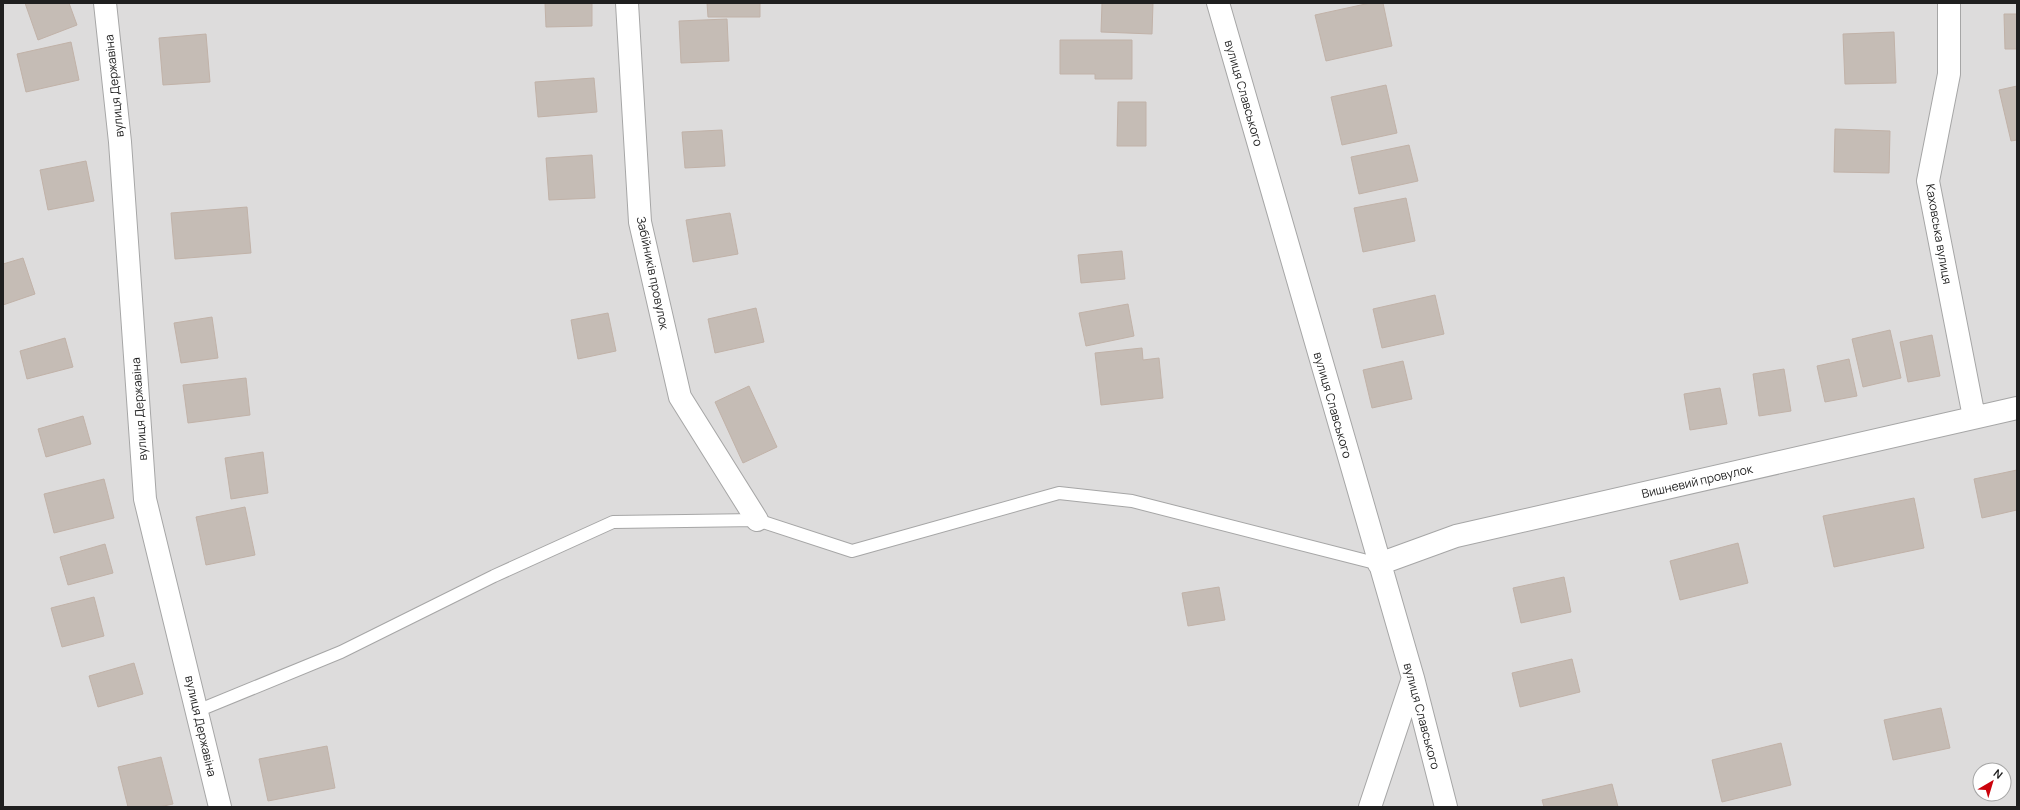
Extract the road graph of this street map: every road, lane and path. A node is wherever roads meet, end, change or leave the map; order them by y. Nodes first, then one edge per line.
1 (106, 3) edge
2 (626, 3) edge
3 (1218, 3) edge
4 (1949, 3) edge
5 (2017, 408) edge
6 (1974, 417) junction
7 (757, 520) junction
8 (1379, 564) junction
9 (1413, 678) junction
10 (198, 711) junction
11 (220, 807) edge
12 (1370, 807) edge
13 (1446, 807) edge

1 - 10 street, вулиця Державіна
2 - 7 street, Забійників провулок
3 - 8 street, вулиця Славського
4 - 6 street, Каховська вулиця
5 - 6 street, Вишневий провулок
6 - 8 street, Вишневий провулок
7 - 8 lane
7 - 10 lane
8 - 9 street, вулиця Славського
9 - 12 street
9 - 13 street, вулиця Славського
10 - 11 street, вулиця Державіна

